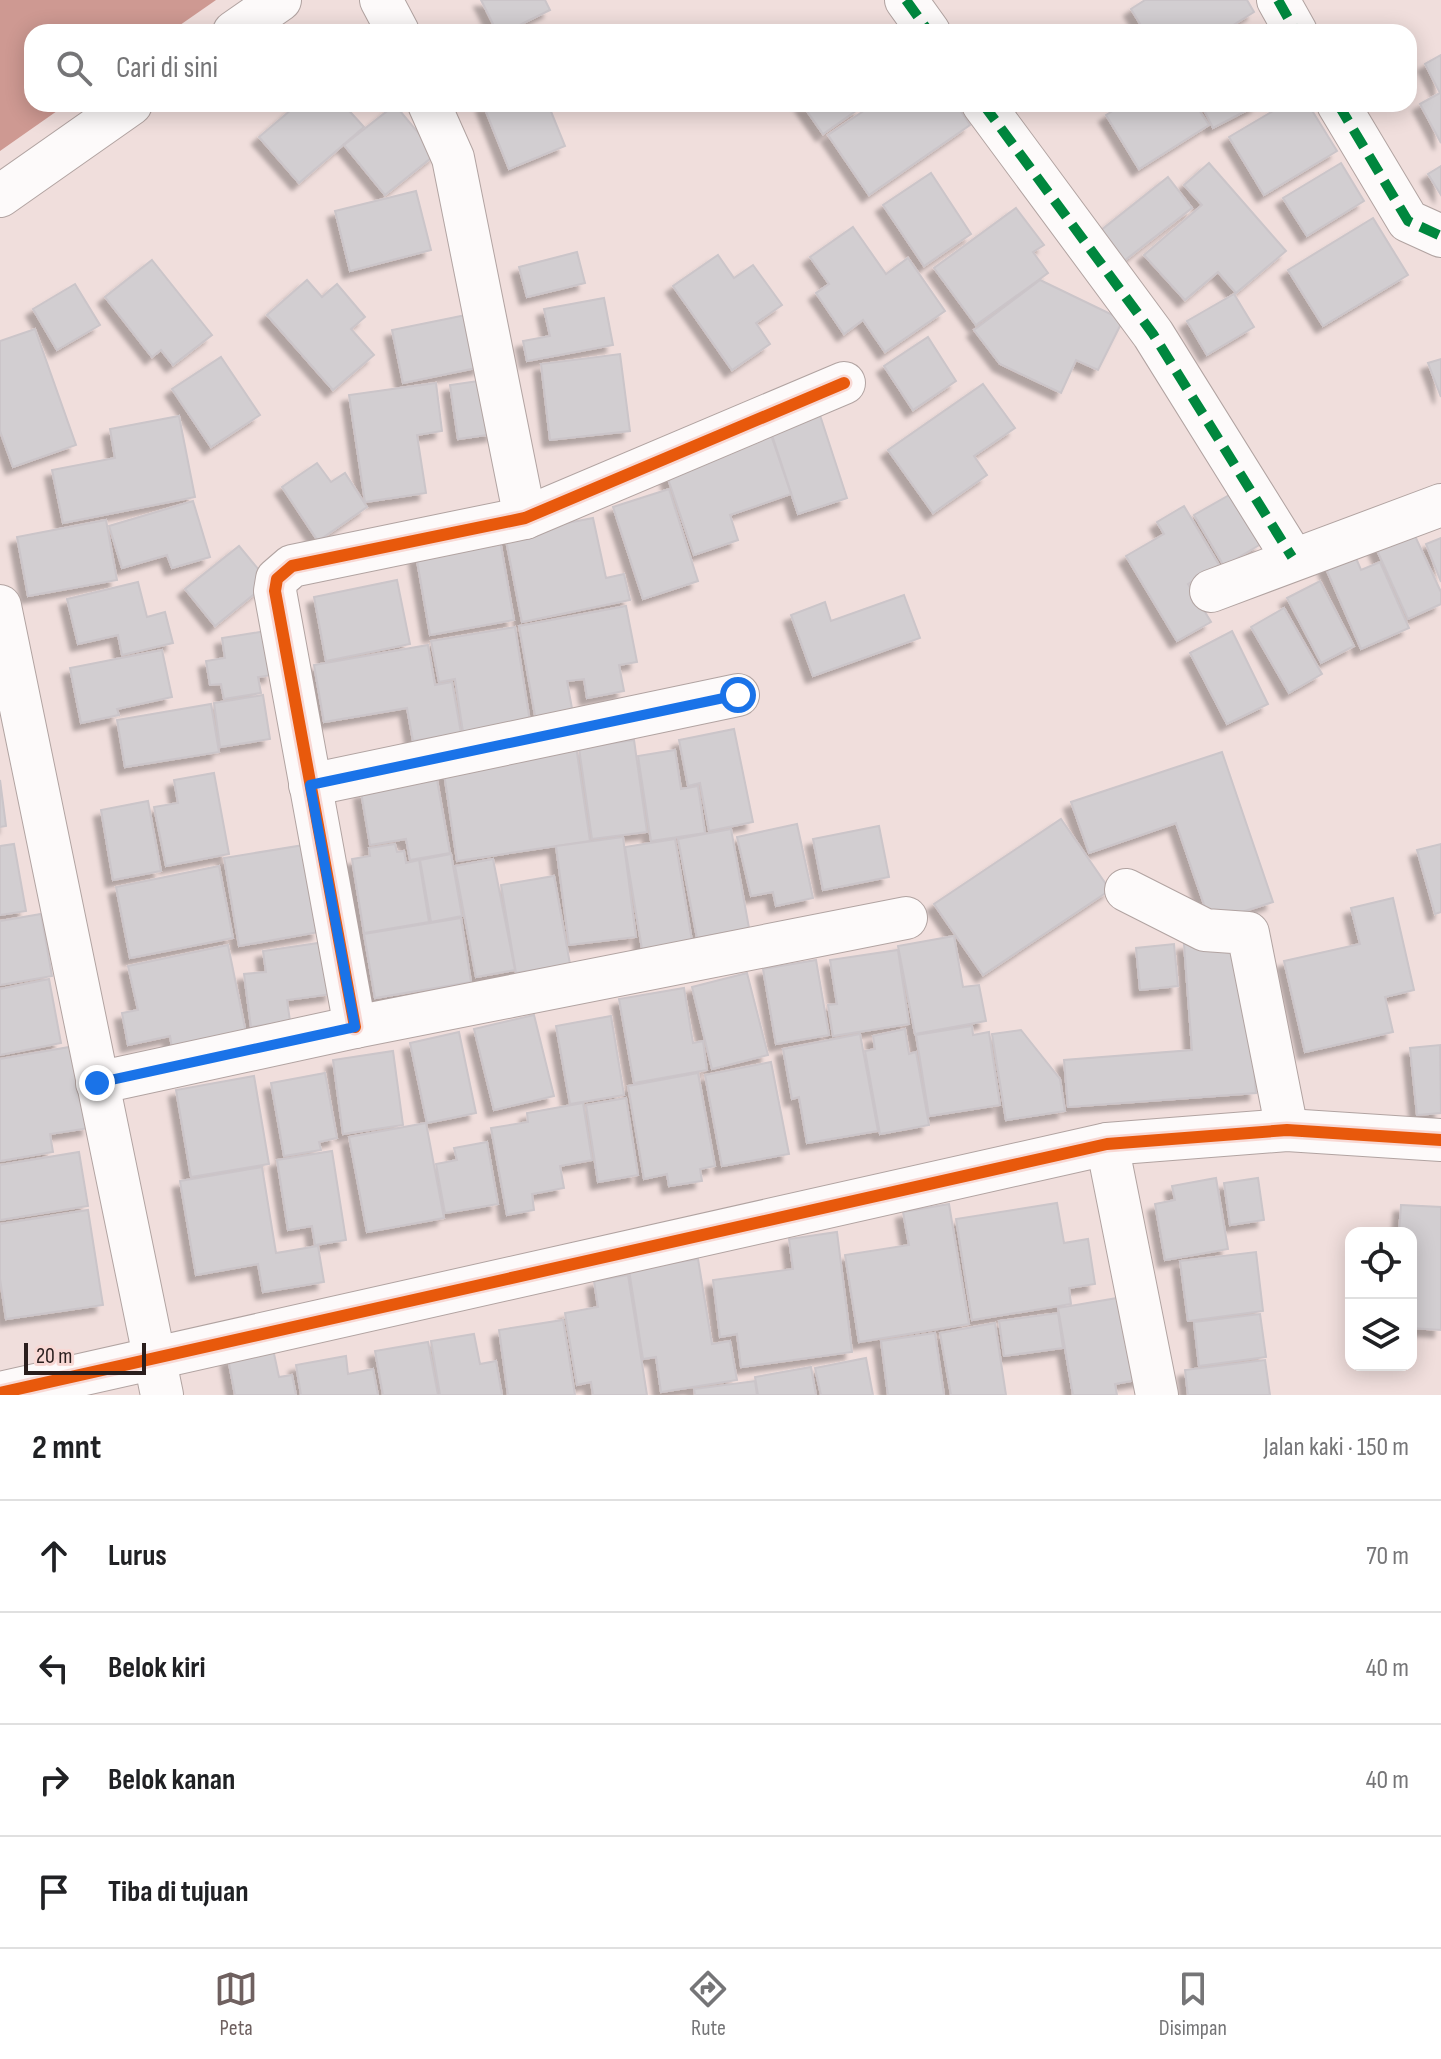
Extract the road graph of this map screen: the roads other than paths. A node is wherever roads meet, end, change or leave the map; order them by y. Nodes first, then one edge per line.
1 (280, 0) edge
2 (381, 0) edge
3 (906, 0) edge
4 (1278, 0) edge
5 (246, 24) edge
6 (394, 24) edge
7 (923, 24) edge
8 (1292, 24) edge
9 (120, 112) edge
10 (433, 112) edge
11 (989, 112) edge
12 (1343, 112) edge
13 (0, 196) edge
14 (1441, 236) edge
15 (844, 383) dead end
16 (1441, 505) edge
17 (525, 518) junction
18 (1292, 557) junction
19 (1211, 591) dead end
20 (0, 606) edge
21 (738, 695) dead end
22 (310, 785) junction
23 (1126, 890) dead end
24 (906, 918) dead end
25 (355, 1027) junction
26 (97, 1083) junction
27 (1287, 1130) junction
28 (1441, 1140) edge
29 (1107, 1144) junction
30 (158, 1376) edge
31 (0, 1393) edge
32 (1157, 1395) edge

1 - 5 street
2 - 6 street
3 - 7 street
4 - 8 street
9 - 13 street
10 - 17 street
11 - 18 street
12 - 14 street
15 - 17 street
16 - 18 street
17 - 22 street
18 - 19 street
20 - 26 street
21 - 22 street
22 - 25 street
23 - 27 street
24 - 25 street
25 - 26 street
26 - 30 street
27 - 28 street
27 - 29 street
29 - 30 street
29 - 32 street
30 - 31 street

